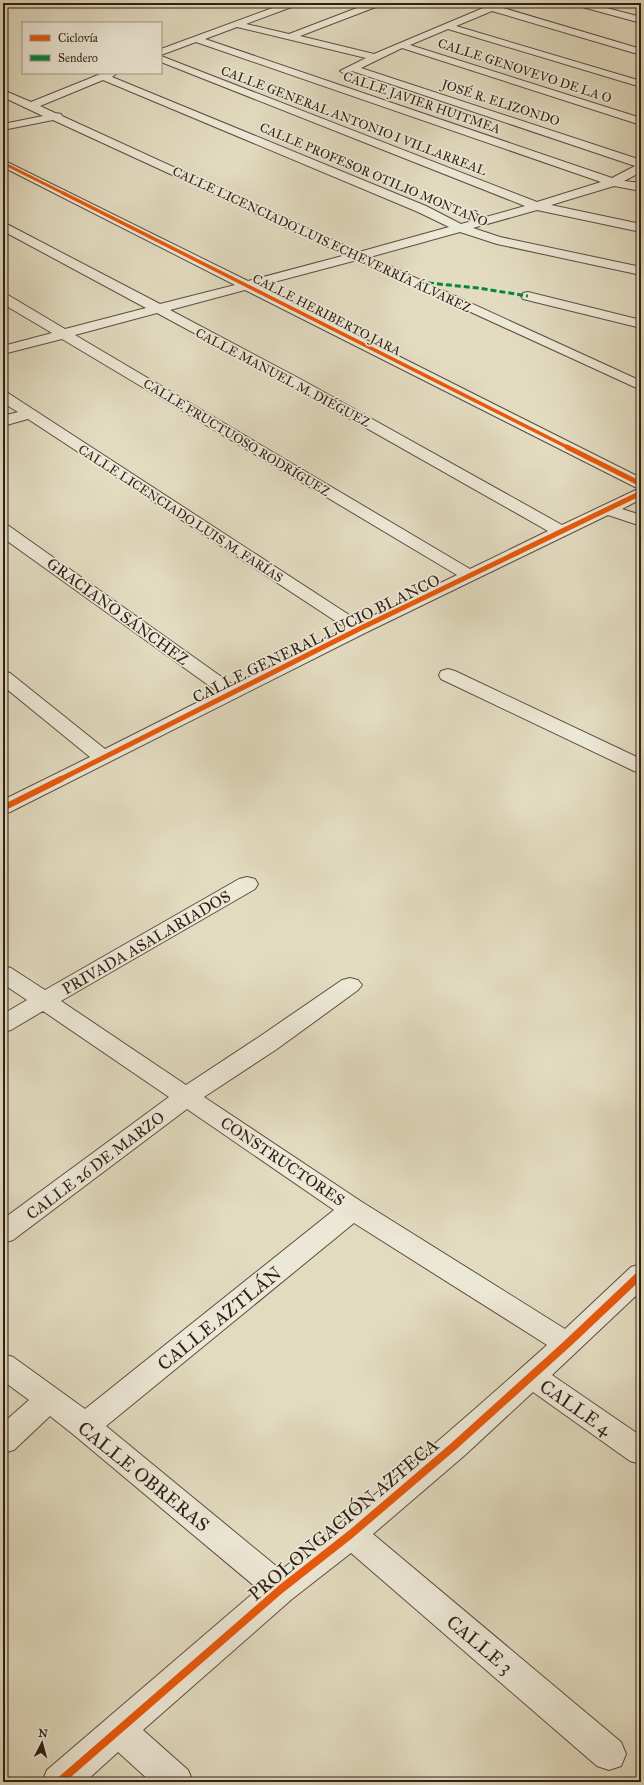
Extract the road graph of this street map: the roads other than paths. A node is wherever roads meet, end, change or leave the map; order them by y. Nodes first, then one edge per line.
1 (294, 3) edge
2 (378, 3) edge
3 (503, 3) edge
4 (578, 3) edge
5 (492, 8) junction
6 (641, 20) edge
7 (235, 24) junction
8 (446, 26) junction
9 (289, 37) junction
10 (194, 39) junction
11 (162, 45) edge
12 (401, 45) junction
13 (176, 46) junction
14 (162, 52) edge
15 (641, 52) edge
16 (376, 57) junction
17 (162, 58) edge
18 (352, 68) junction
19 (108, 75) edge
20 (318, 81) junction
21 (641, 84) edge
22 (3, 92) edge
23 (33, 105) junction
24 (57, 116) junction
25 (641, 122) edge
26 (3, 127) edge
27 (3, 163) edge
28 (641, 164) edge
29 (641, 168) edge
30 (613, 182) junction
31 (641, 187) edge
32 (537, 206) junction
33 (3, 226) edge
34 (460, 228) junction
35 (641, 228) edge
36 (360, 256) junction
37 (641, 271) edge
38 (246, 286) junction
39 (528, 296) dead end
40 (3, 298) edge
41 (157, 309) junction
42 (641, 324) edge
43 (63, 334) junction
44 (3, 350) edge
45 (641, 386) edge
46 (3, 396) edge
47 (29, 414) junction
48 (3, 421) edge
49 (641, 484) edge
50 (641, 493) edge
51 (608, 509) junction
52 (641, 521) edge
53 (3, 530) edge
54 (562, 532) junction
55 (470, 576) junction
56 (359, 629) junction
57 (448, 675) dead end
58 (3, 677) edge
59 (232, 693) junction
60 (104, 758) junction
61 (641, 767) edge
62 (3, 808) edge
63 (247, 884) dead end
64 (3, 973) edge
65 (350, 986) dead end
66 (45, 1000) junction
67 (3, 1024) edge
68 (187, 1096) junction
69 (353, 1209) junction
70 (3, 1233) edge
71 (641, 1274) edge
72 (567, 1344) junction
73 (3, 1365) edge
74 (532, 1376) junction
75 (50, 1400) junction
76 (84, 1426) junction
77 (3, 1441) edge
78 (641, 1452) edge
79 (351, 1534) junction
80 (281, 1589) junction
81 (119, 1731) junction
82 (609, 1754) dead end
83 (59, 1782) edge
84 (176, 1782) edge

1 - 7 street
2 - 9 street
3 - 5 street
4 - 6 street
5 - 8 street
5 - 15 street
7 - 9 street
7 - 10 street
8 - 12 street
8 - 21 street
9 - 16 street
10 - 13 street
10 - 20 street, CALLE JAVIER HUITMEA
11 - 13 street
12 - 16 street
12 - 25 street, CALLE GENOVEVO DE LA O
13 - 14 street
16 - 18 street
17 - 32 street, CALLE GENERAL ANTONIO I VILLARREAL
18 - 20 street
18 - 28 street, JOSÉ R. ELIZONDO
19 - 23 street
19 - 34 street, CALLE PROFESOR OTILIO MONTAÑO
20 - 30 street, CALLE JAVIER HUITMEA
22 - 23 street, CALLE LICENCIADO LUIS ECHEVERRÍA ÁLVAREZ
23 - 24 street, CALLE LICENCIADO LUIS ECHEVERRÍA ÁLVAREZ
24 - 26 street
24 - 36 street, CALLE LICENCIADO LUIS ECHEVERRÍA ÁLVAREZ
27 - 38 street, CALLE HERIBERTO JARA
29 - 30 street
30 - 31 street, CALLE JAVIER HUITMEA
30 - 32 street
32 - 34 street
32 - 35 street, CALLE GENERAL ANTONIO I VILLARREAL
33 - 41 street, CALLE MANUEL M. DIÉGUEZ
34 - 36 street
34 - 37 street, CALLE PROFESOR OTILIO MONTAÑO
36 - 38 street
36 - 45 street, CALLE LICENCIADO LUIS ECHEVERRÍA ÁLVAREZ
38 - 41 street
38 - 49 street, CALLE HERIBERTO JARA
39 - 42 street
40 - 43 street, CALLE FRUCTUOSO RODRÍGUEZ
41 - 43 street
41 - 54 street, CALLE MANUEL M. DIÉGUEZ
43 - 44 street
43 - 55 street, CALLE FRUCTUOSO RODRÍGUEZ
46 - 47 street, CALLE LICENCIADO LUIS M. FARÍAS
47 - 48 street
47 - 56 street, CALLE LICENCIADO LUIS M. FARÍAS
50 - 51 street, CALLE GENERAL LUCIO BLANCO
51 - 52 street
51 - 54 street, CALLE GENERAL LUCIO BLANCO
53 - 59 street, GRACIANO SÁNCHEZ
54 - 55 street, CALLE GENERAL LUCIO BLANCO
55 - 56 street, CALLE GENERAL LUCIO BLANCO
56 - 59 street, CALLE GENERAL LUCIO BLANCO
57 - 61 street
58 - 60 street
59 - 60 street, CALLE GENERAL LUCIO BLANCO
60 - 62 street, CALLE GENERAL LUCIO BLANCO
63 - 66 street, PRIVADA ASALARIADOS
64 - 66 street, CONSTRUCTORES
65 - 68 street, CALLE 26 DE MARZO
66 - 67 street, PRIVADA ASALARIADOS
66 - 68 street, CONSTRUCTORES
68 - 69 street, CONSTRUCTORES
68 - 70 street, CALLE 26 DE MARZO
69 - 72 street, CONSTRUCTORES
69 - 76 street, CALLE AZTLÁN
71 - 72 street, PROLONGACIÓN AZTECA
72 - 74 street, PROLONGACIÓN AZTECA
73 - 75 street, CALLE OBRERAS
74 - 78 street, CALLE 4
74 - 79 street, PROLONGACIÓN AZTECA
75 - 76 street, CALLE OBRERAS
75 - 77 street
76 - 80 street, CALLE OBRERAS
79 - 80 street, PROLONGACIÓN AZTECA
79 - 82 street, CALLE 3
80 - 81 street, PROLONGACIÓN AZTECA
81 - 83 street, PROLONGACIÓN AZTECA
81 - 84 street

